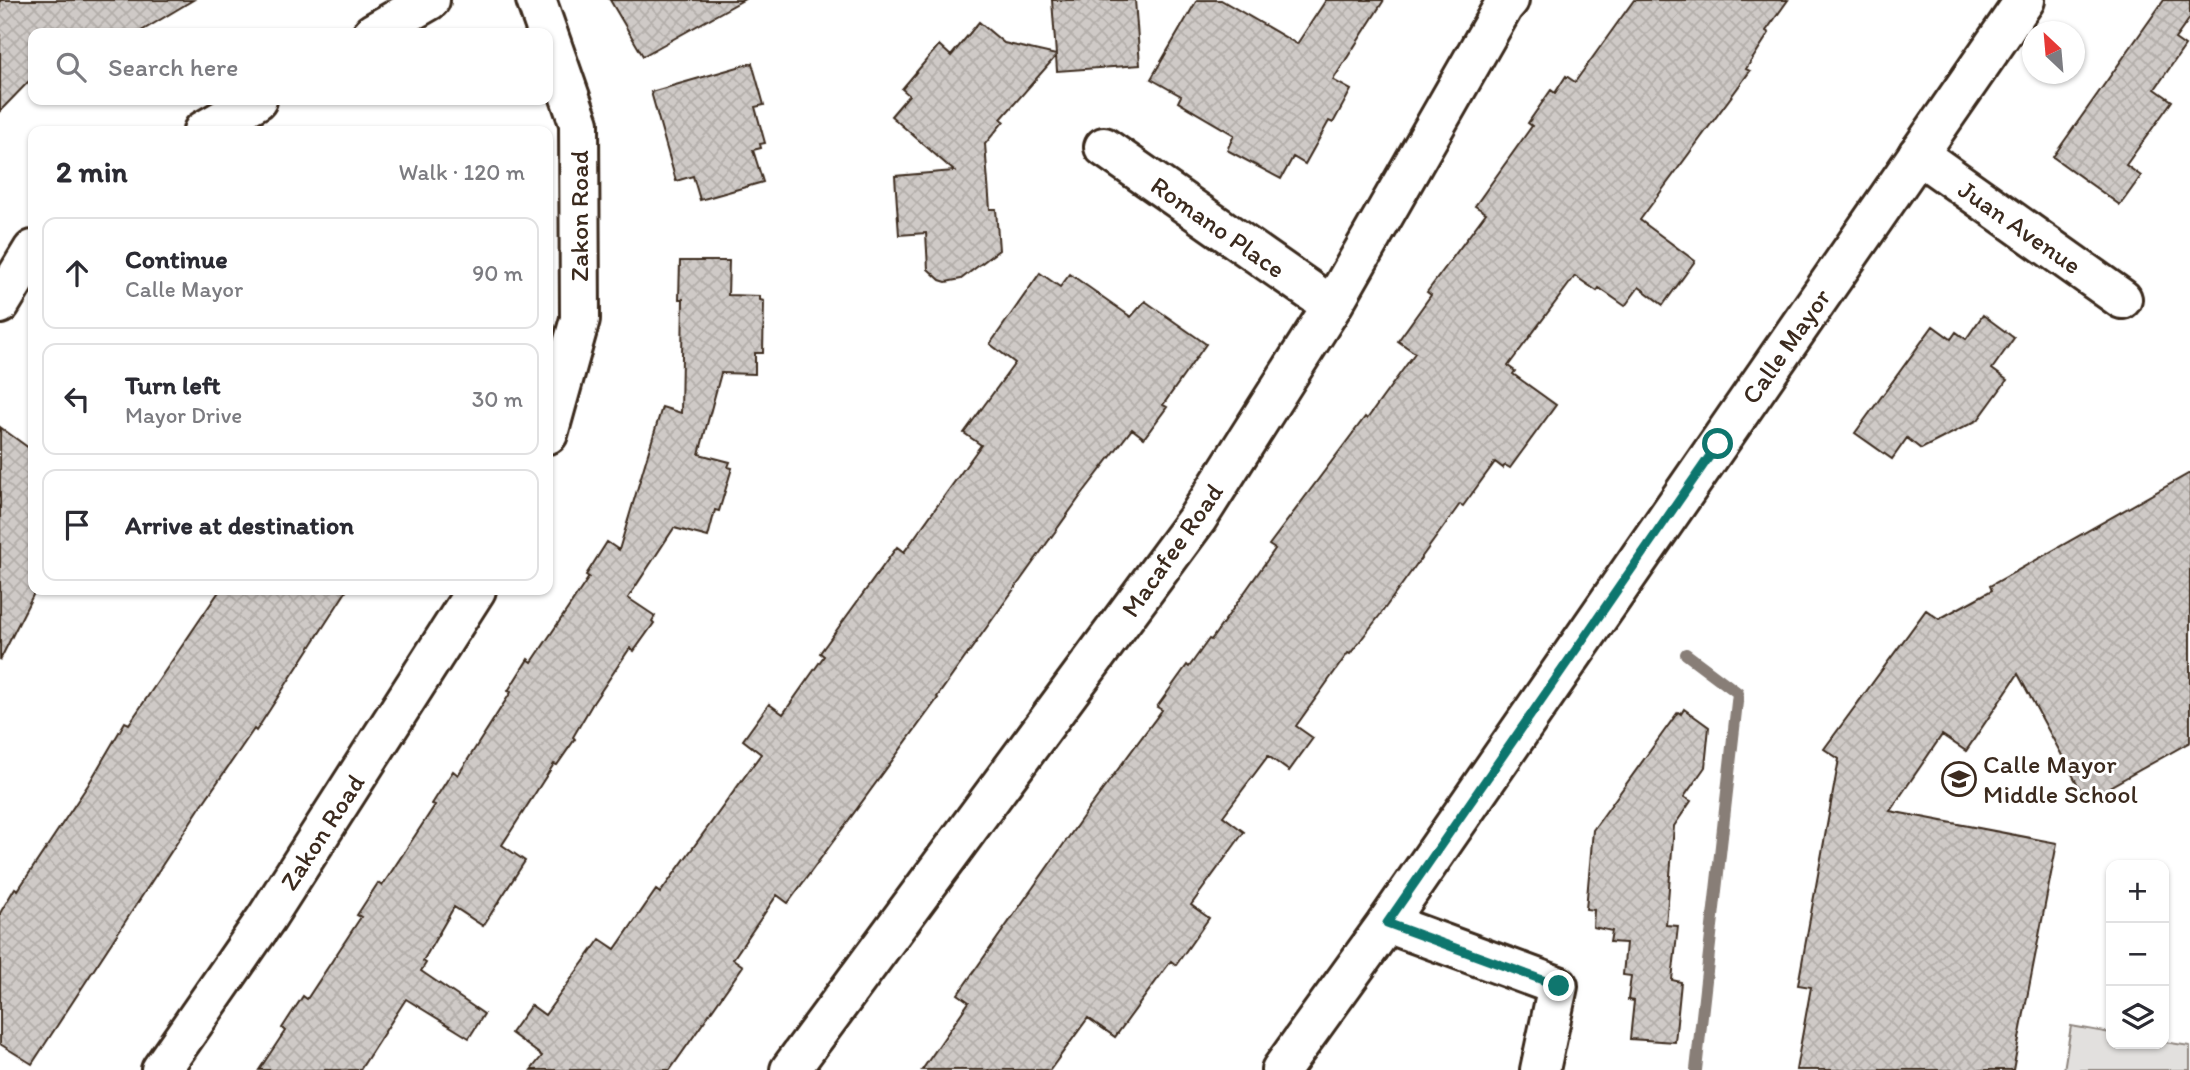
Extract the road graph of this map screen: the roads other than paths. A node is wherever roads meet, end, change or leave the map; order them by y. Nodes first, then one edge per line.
1 (430, 0) edge
2 (536, 0) edge
3 (1509, 0) edge
4 (2025, 0) edge
5 (382, 28) edge
6 (546, 28) edge
7 (553, 49) edge
8 (248, 105) edge
9 (212, 126) edge
10 (1104, 147) dead end
11 (1919, 154) junction
12 (28, 258) edge
13 (2122, 299) dead end
14 (0, 304) edge
15 (1332, 306) junction
16 (553, 415) edge
17 (473, 595) edge
18 (1387, 923) junction
19 (161, 1070) edge
20 (790, 1070) edge
21 (1281, 1070) edge
22 (1540, 1070) edge

1 - 5 street
2 - 6 street, Zakon Road
3 - 15 street, Macafee Road
4 - 11 street, Calle Mayor
7 - 16 street, Zakon Road
8 - 9 street
10 - 15 street, Romano Place
11 - 13 street, Juan Avenue
11 - 18 street, Calle Mayor
12 - 14 street
15 - 20 street, Macafee Road
17 - 19 street, Zakon Road
18 - 21 street, Calle Mayor
18 - 22 street

